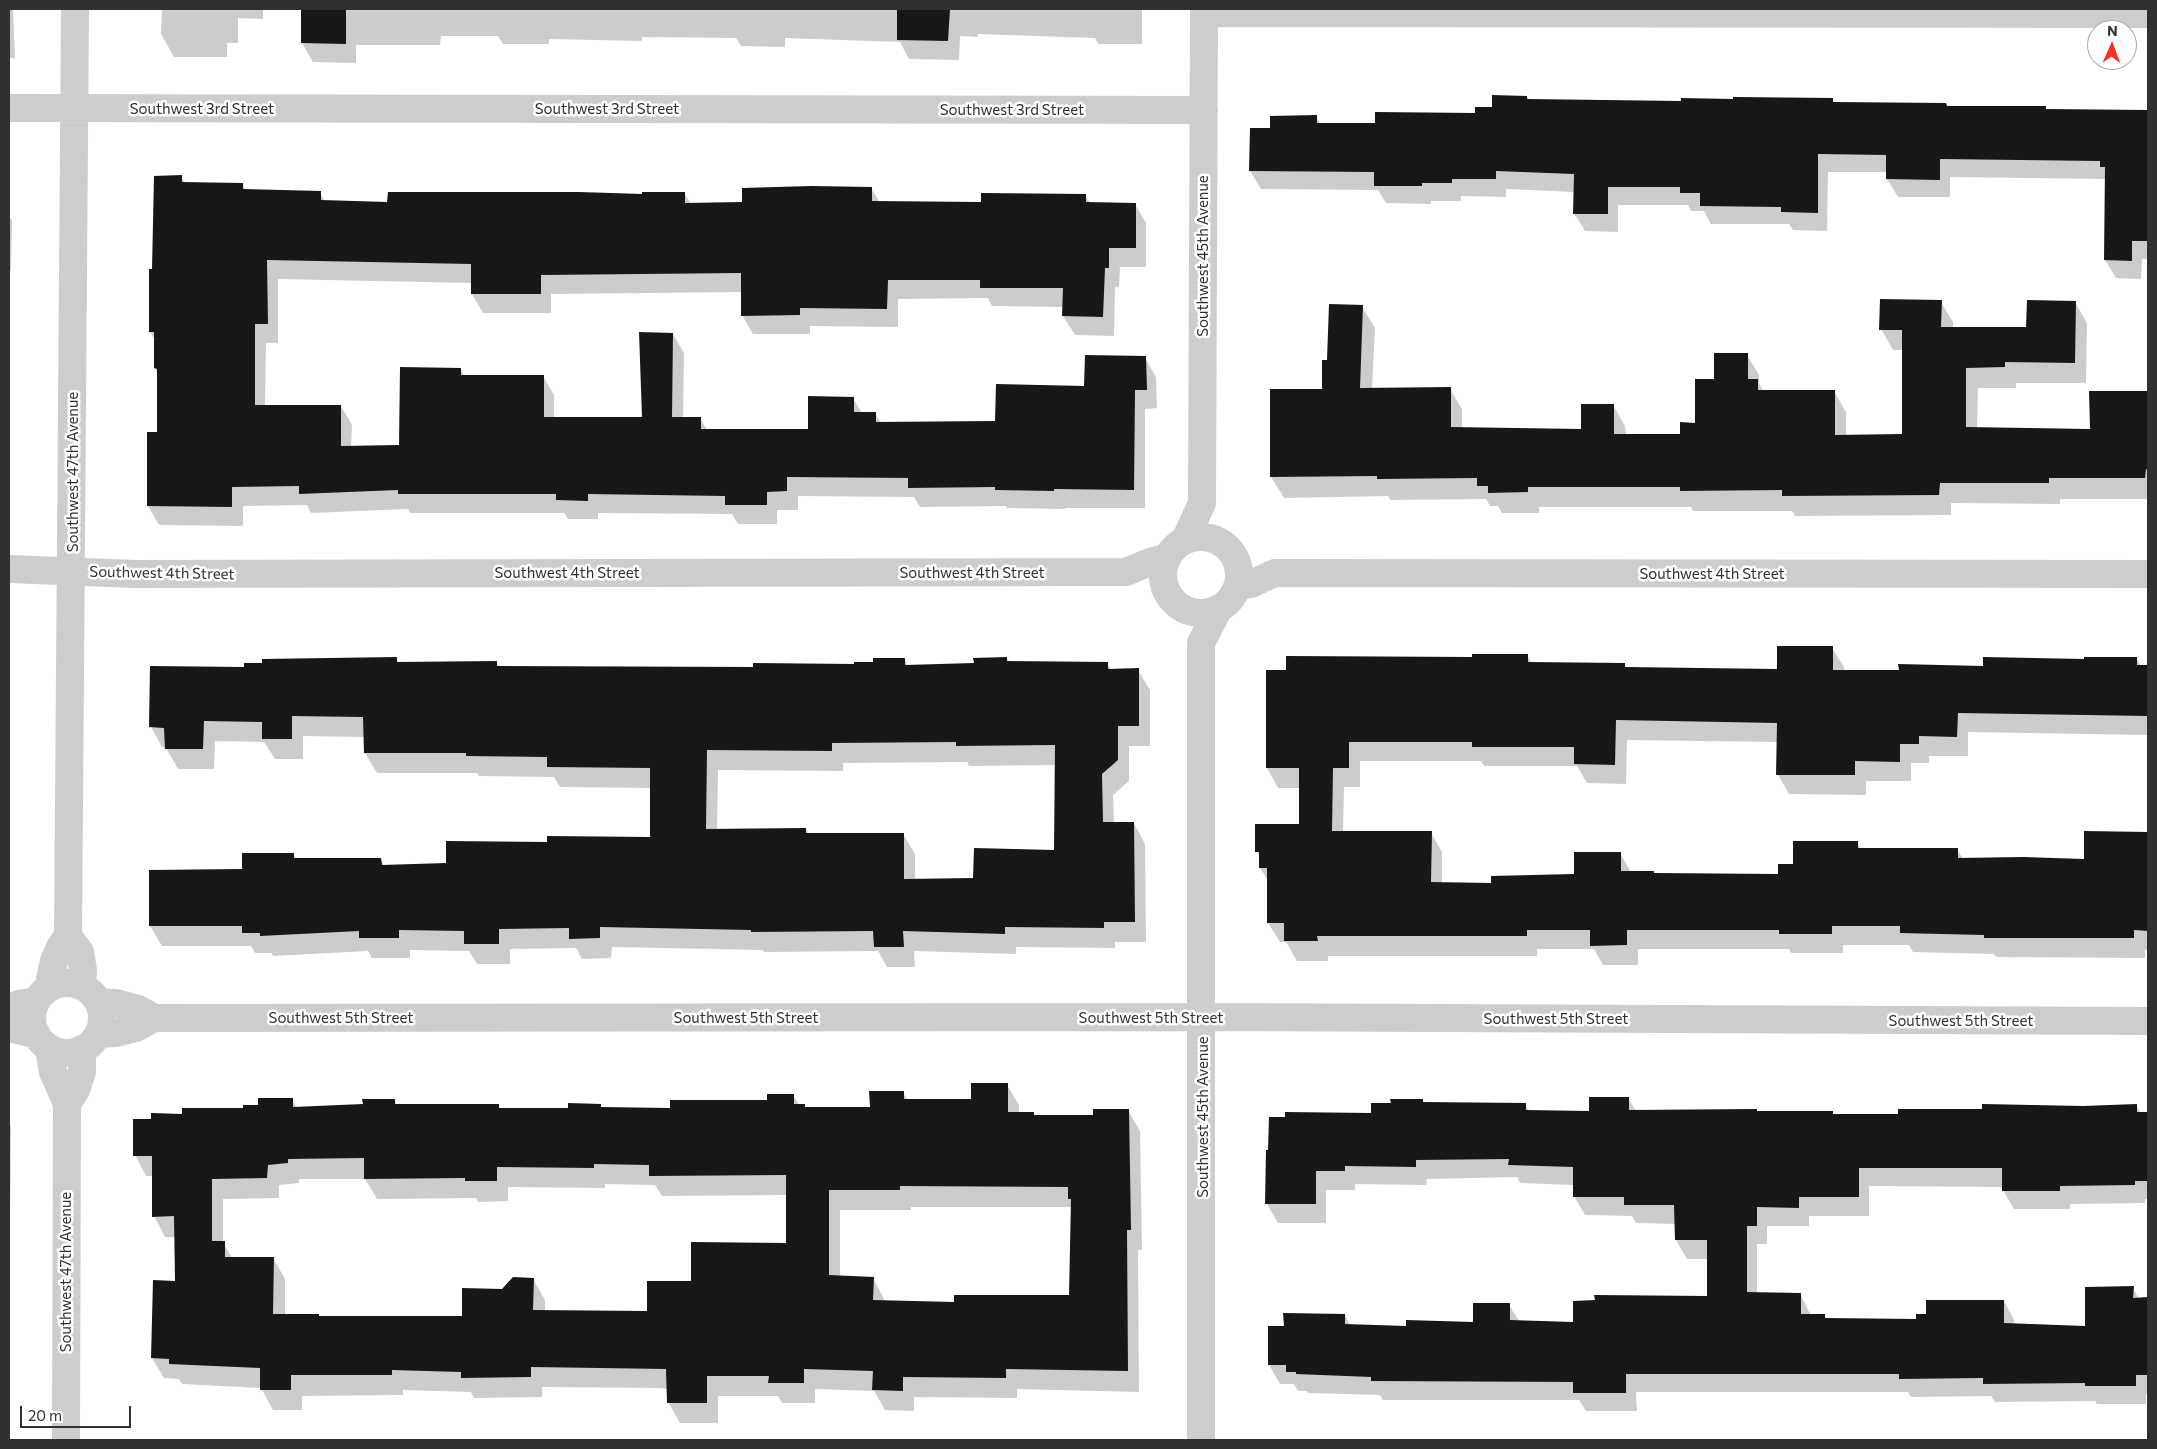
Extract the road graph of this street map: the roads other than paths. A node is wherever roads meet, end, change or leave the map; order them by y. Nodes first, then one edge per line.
1 (75, 9) edge
2 (1204, 11) edge
3 (2148, 14) edge
4 (9, 108) edge
5 (76, 108) junction
6 (1204, 110) junction
7 (1202, 503) junction
8 (1216, 540) junction
9 (1177, 549) junction
10 (9, 569) edge
11 (72, 571) junction
12 (1126, 572) junction
13 (1237, 572) junction
14 (2148, 574) edge
15 (1176, 601) junction
16 (1219, 608) junction
17 (1201, 644) junction
18 (68, 936) junction
19 (42, 994) junction
20 (90, 994) junction
21 (9, 1008) edge
22 (1203, 1017) junction
23 (154, 1018) junction
24 (2148, 1021) edge
25 (9, 1028) edge
26 (43, 1041) junction
27 (90, 1041) junction
28 (67, 1104) junction
29 (66, 1440) edge
30 (1201, 1440) edge

1 - 5 street, Southwest 47th Avenue
2 - 3 street
2 - 6 street, Southwest 45th Avenue
4 - 5 street, Southwest 3rd Street
5 - 6 street, Southwest 3rd Street
5 - 11 street, Southwest 47th Avenue
6 - 7 street, Southwest 45th Avenue
7 - 8 street, Southwest 45th Avenue
7 - 9 street, Southwest 45th Avenue
8 - 9 street
8 - 13 street
9 - 12 street, Southwest 4th Street
9 - 15 street
10 - 11 street, Southwest 4th Street
11 - 12 street, Southwest 4th Street
11 - 18 street, Southwest 47th Avenue
12 - 15 street, Southwest 4th Street
13 - 14 street, Southwest 4th Street
13 - 16 street
15 - 16 street
15 - 17 street
16 - 17 street, Southwest 45th Avenue
17 - 22 street, Southwest 45th Avenue
18 - 19 street, Southwest 47th Avenue
18 - 20 street, Southwest 47th Avenue
19 - 20 street
19 - 21 street
19 - 26 street, Southwest 47th Avenue
20 - 23 street, Southwest 5th Street
20 - 27 street, Southwest 47th Avenue
22 - 23 street, Southwest 5th Street
22 - 24 street, Southwest 5th Street
22 - 30 street, Southwest 45th Avenue
23 - 27 street, Southwest 5th Street
25 - 26 street
26 - 27 street
26 - 28 street, Southwest 47th Avenue
27 - 28 street, Southwest 47th Avenue
28 - 29 street, Southwest 47th Avenue

